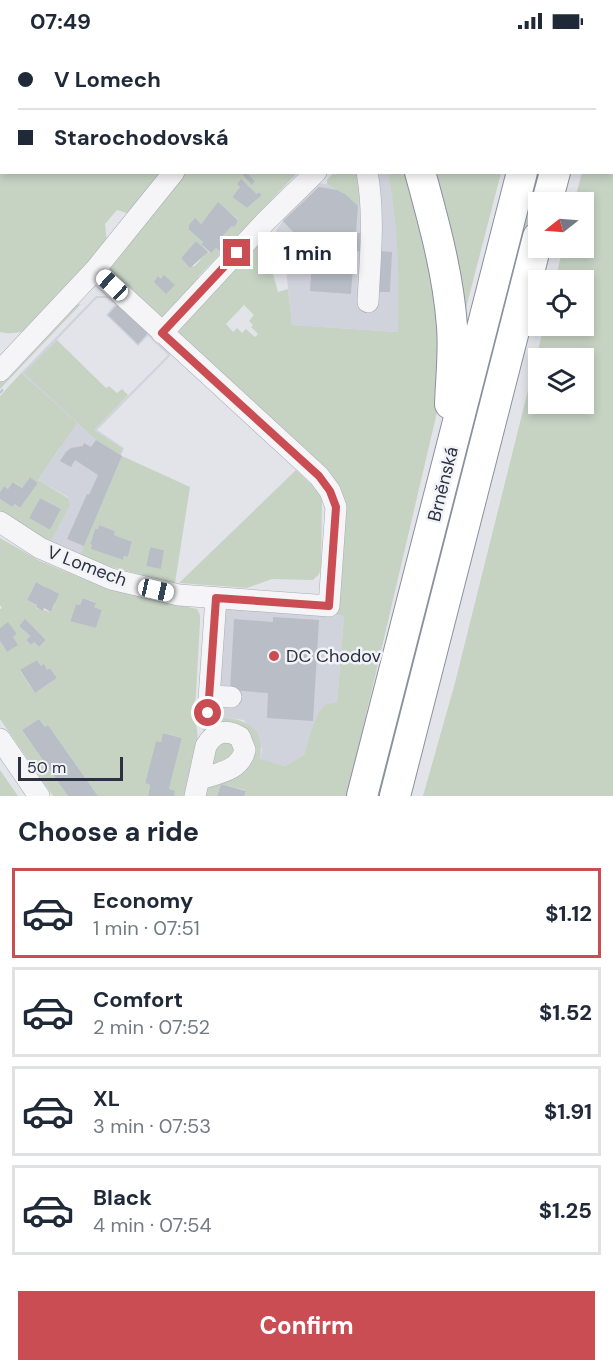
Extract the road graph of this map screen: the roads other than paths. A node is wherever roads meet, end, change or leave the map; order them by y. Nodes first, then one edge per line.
1 (172, 174) edge
2 (314, 174) edge
3 (367, 174) edge
4 (421, 174) edge
5 (521, 174) edge
6 (554, 174) edge
7 (550, 192) edge
8 (533, 258) edge
9 (95, 270) junction
10 (368, 302) dead end
11 (162, 333) junction
12 (4, 359) edge
13 (447, 467) junction
14 (0, 522) edge
15 (216, 598) junction
16 (231, 697) dead end
17 (0, 739) edge
18 (39, 796) edge
19 (362, 796) edge
20 (395, 796) edge

1 - 9 street
2 - 11 street
3 - 10 street
4 - 13 highway
5 - 13 highway, Brněnská
6 - 7 highway
8 - 20 highway, Brněnská
9 - 11 street
9 - 12 street
11 - 15 street, V Lomech
13 - 19 highway, Brněnská
14 - 15 street, V Lomech
15 - 16 street
17 - 18 street

